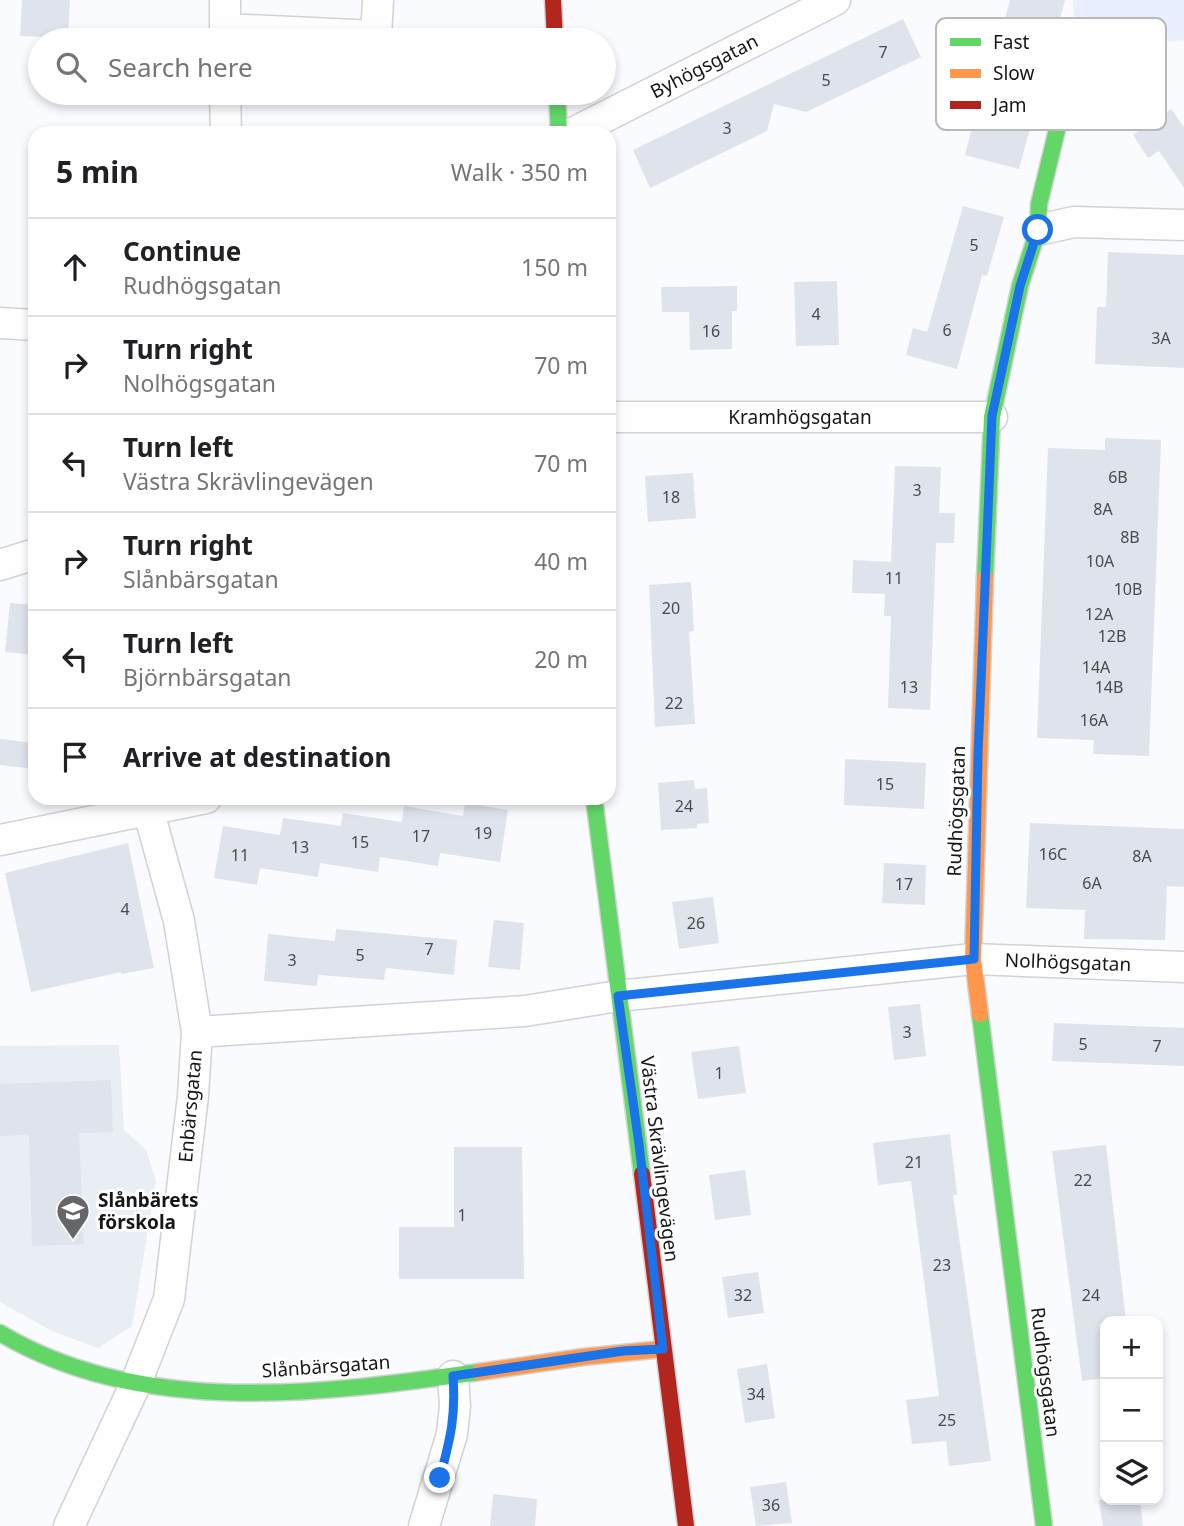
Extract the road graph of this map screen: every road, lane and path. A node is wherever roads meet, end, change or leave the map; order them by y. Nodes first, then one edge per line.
1 (378, 0) edge
2 (553, 0) edge
3 (835, 0) edge
4 (225, 23) edge
5 (275, 28) edge
6 (377, 28) edge
7 (554, 28) edge
8 (225, 105) edge
9 (558, 105) edge
10 (226, 126) edge
11 (559, 126) edge
12 (587, 126) edge
13 (1057, 130) edge
14 (1184, 225) edge
15 (1038, 230) junction
16 (0, 323) edge
17 (28, 325) edge
18 (992, 416) junction
19 (616, 417) edge
20 (28, 556) edge
21 (0, 565) edge
22 (139, 805) edge
23 (148, 805) edge
24 (595, 805) edge
25 (0, 840) edge
26 (974, 959) junction
27 (1184, 967) edge
28 (618, 996) junction
29 (197, 1032) junction
30 (0, 1333) edge
31 (663, 1349) junction
32 (453, 1376) junction
33 (136, 1383) junction
34 (69, 1526) edge
35 (424, 1526) edge
36 (687, 1526) edge
37 (1044, 1526) edge

1 - 6 street
2 - 7 street
3 - 12 street, Byhögsgatan
4 - 5 street
8 - 10 street
9 - 11 street
13 - 15 street, Rudhögsgatan
14 - 15 street
15 - 18 street, Rudhögsgatan
16 - 17 street
18 - 19 street, Kramhögsgatan
18 - 26 street, Rudhögsgatan
20 - 21 street
22 - 25 street
23 - 29 street, Enbärsgatan
24 - 28 street, Västra Skrävlingevägen
26 - 27 street, Nolhögsgatan
26 - 28 street, Nolhögsgatan
26 - 37 street, Rudhögsgatan
28 - 29 street, Enbärsgatan
28 - 31 street, Västra Skrävlingevägen
29 - 33 street, Enbärsgatan
30 - 33 street, Slånbärsgatan
31 - 32 street, Slånbärsgatan
31 - 36 street, Västra Skrävlingevägen
32 - 33 street, Slånbärsgatan
32 - 35 street
33 - 34 street, Enbärsgatan

